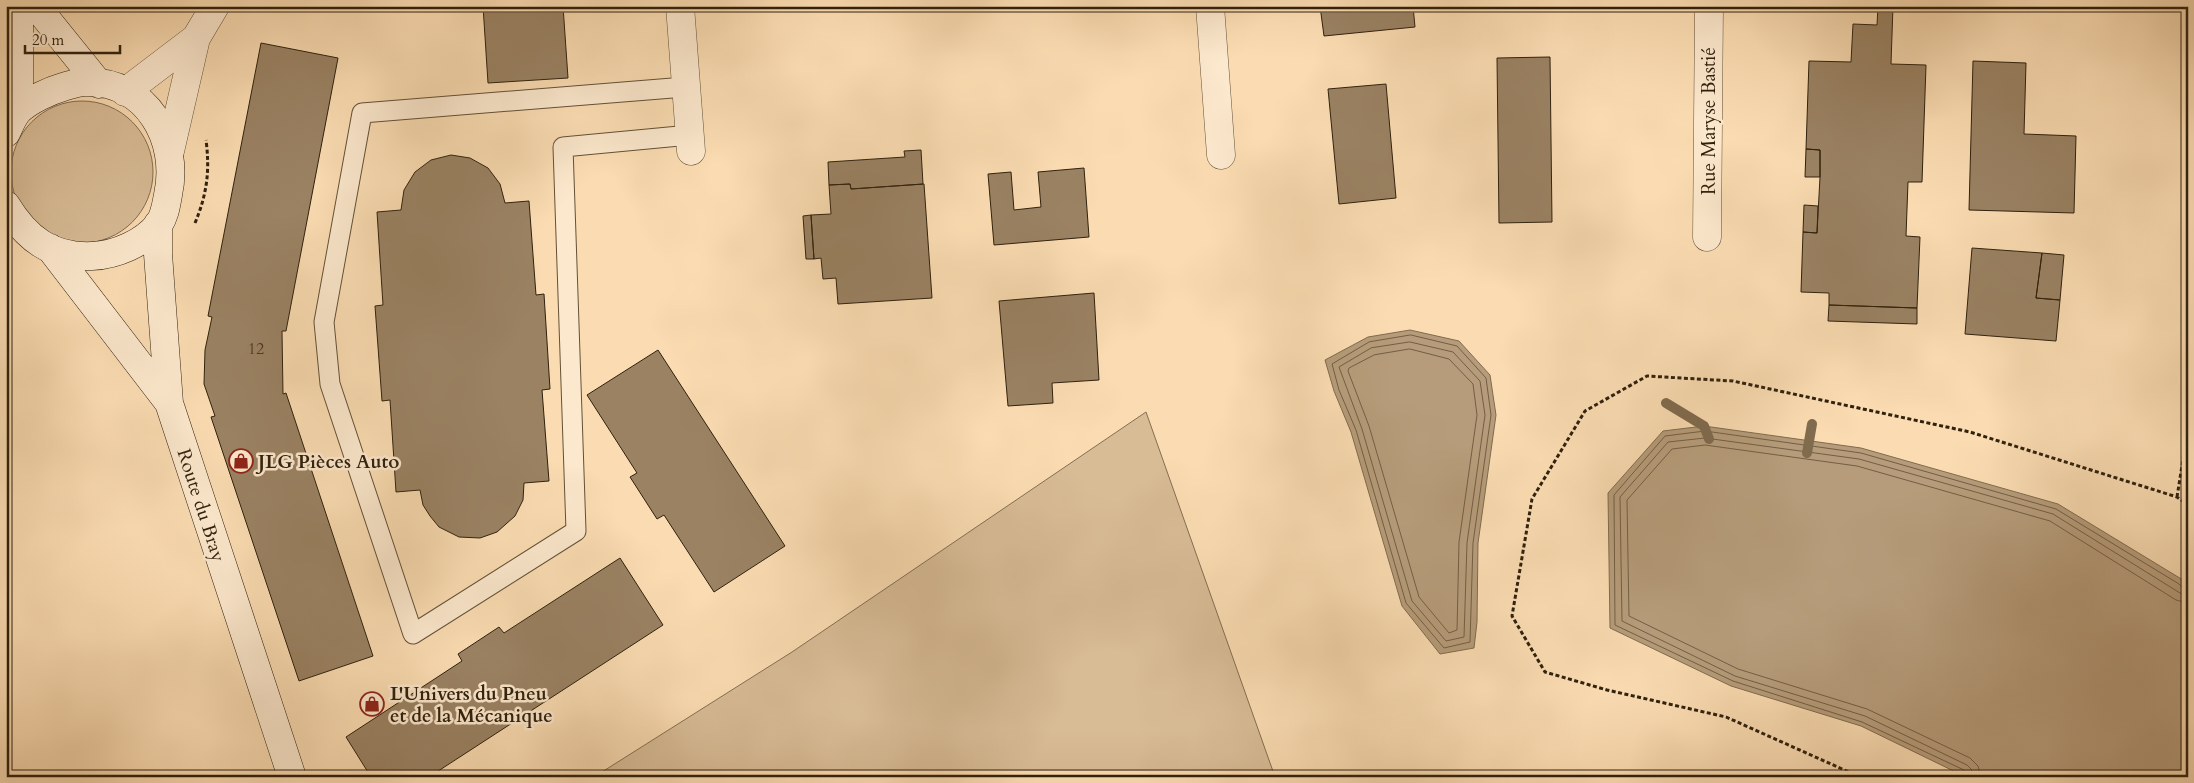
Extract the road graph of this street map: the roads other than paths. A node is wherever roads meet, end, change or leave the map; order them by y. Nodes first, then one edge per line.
1 (19, 6) edge
2 (36, 6) edge
3 (215, 6) edge
4 (680, 6) edge
5 (1210, 6) edge
6 (1709, 6) edge
7 (196, 38) junction
8 (99, 84) junction
9 (685, 87) junction
10 (125, 92) junction
11 (13, 122) edge
12 (690, 143) joint
13 (170, 151) junction
14 (1221, 155) dead end
15 (6, 205) edge
16 (158, 224) junction
17 (1708, 237) dead end
18 (50, 248) junction
19 (169, 403) junction
20 (292, 777) edge

1 - 11 street, Route du Bray
2 - 8 street
3 - 7 street
4 - 9 street
5 - 14 street
6 - 17 street, Rue Maryse Bastié
7 - 10 street
7 - 13 street
8 - 10 street, Route du Bray
8 - 11 street, Route du Bray
9 - 12 street
9 - 12 lane
10 - 13 street, Route du Bray
13 - 16 street, Route du Bray
15 - 18 street, Route du Bray
16 - 18 street, Route du Bray
16 - 19 street, Route du Bray
18 - 19 street
19 - 20 street, Route du Bray

